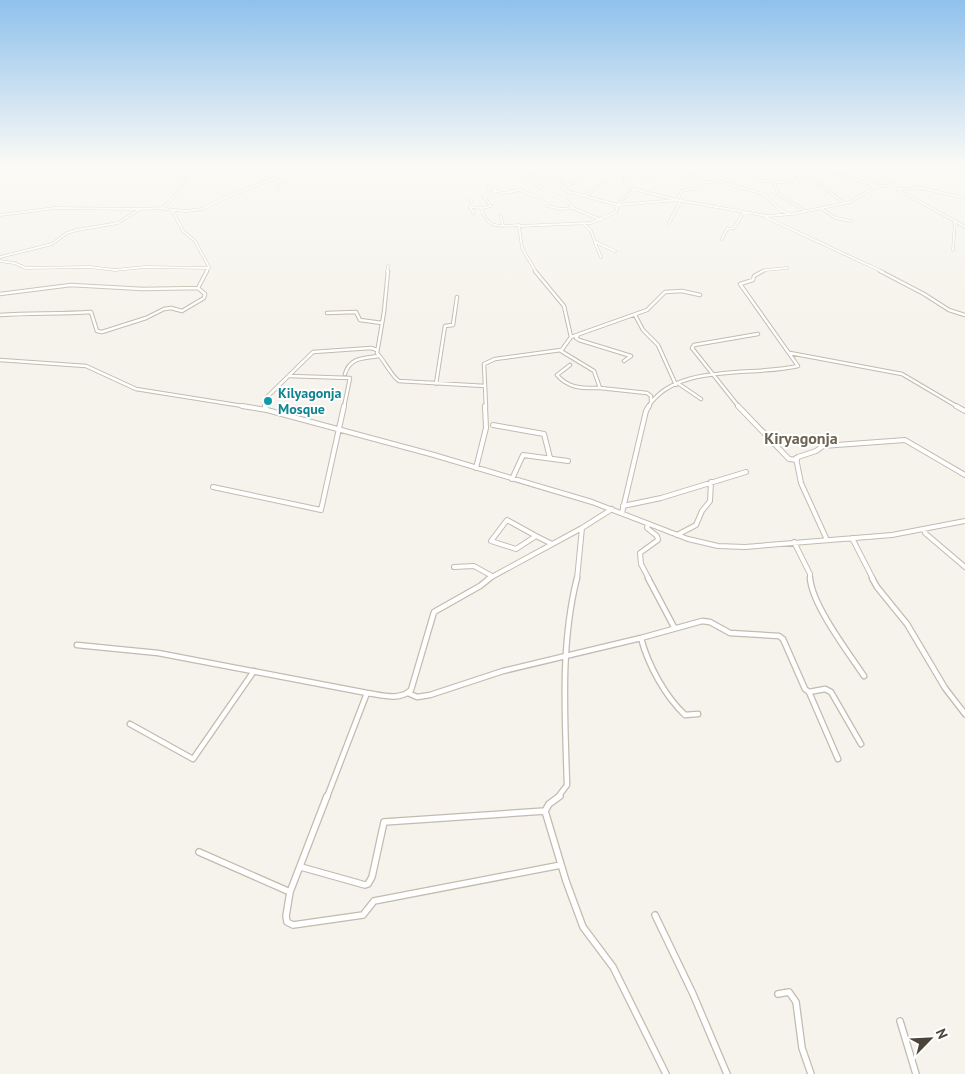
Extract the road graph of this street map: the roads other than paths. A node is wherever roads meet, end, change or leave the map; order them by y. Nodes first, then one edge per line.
1 (130, 215) edge
2 (175, 215) edge
3 (484, 215) edge
4 (590, 215) edge
5 (610, 215) edge
6 (673, 215) edge
7 (742, 215) edge
8 (759, 215) edge
9 (786, 215) edge
10 (831, 215) edge
11 (943, 215) edge
12 (501, 216) dead end
13 (763, 216) junction
14 (601, 220) junction
15 (850, 221) dead end
16 (955, 222) junction
17 (583, 223) junction
18 (669, 223) dead end
19 (519, 225) junction
20 (503, 226) junction
21 (965, 227) edge
22 (722, 239) dead end
23 (597, 242) junction
24 (953, 250) dead end
25 (615, 251) dead end
26 (601, 256) dead end
27 (0, 257) edge
28 (0, 262) edge
29 (388, 266) dead end
30 (209, 268) junction
31 (787, 268) dead end
32 (198, 288) junction
33 (0, 294) edge
34 (700, 295) dead end
35 (457, 297) dead end
36 (327, 313) dead end
37 (0, 315) edge
38 (635, 315) junction
39 (965, 315) edge
40 (382, 323) junction
41 (758, 334) dead end
42 (578, 336) junction
43 (571, 337) junction
44 (377, 350) junction
45 (561, 350) junction
46 (790, 354) junction
47 (378, 356) junction
48 (0, 360) edge
49 (624, 361) dead end
50 (570, 365) dead end
51 (345, 374) dead end
52 (711, 374) junction
53 (290, 376) junction
54 (436, 384) junction
55 (678, 385) junction
56 (484, 386) junction
57 (600, 388) junction
58 (701, 399) dead end
59 (651, 403) junction
60 (267, 410) junction
61 (965, 411) edge
62 (493, 425) dead end
63 (340, 430) junction
64 (550, 458) junction
65 (797, 460) junction
66 (568, 461) dead end
67 (476, 468) junction
68 (746, 472) dead end
69 (965, 475) edge
70 (512, 479) junction
71 (711, 482) junction
72 (214, 487) dead end
73 (623, 506) junction
74 (612, 509) junction
75 (622, 513) junction
76 (965, 521) edge
77 (648, 524) junction
78 (582, 528) junction
79 (924, 529) junction
80 (537, 535) junction
81 (677, 535) junction
82 (852, 538) junction
83 (827, 540) junction
84 (794, 542) junction
85 (552, 544) junction
86 (454, 566) dead end
87 (965, 567) edge
88 (492, 576) junction
89 (674, 627) junction
90 (641, 638) junction
91 (77, 645) dead end
92 (567, 656) junction
93 (254, 671) junction
94 (864, 676) dead end
95 (809, 692) junction
96 (367, 693) junction
97 (408, 693) junction
98 (964, 712) edge
99 (698, 714) dead end
100 (130, 724) dead end
101 (861, 744) dead end
102 (838, 759) dead end
103 (545, 811) junction
104 (199, 852) dead end
105 (561, 865) junction
106 (301, 867) junction
107 (290, 892) junction
108 (655, 915) dead end
109 (778, 994) dead end
110 (900, 1021) dead end
111 (666, 1074) edge
112 (727, 1074) edge
113 (811, 1074) edge
114 (916, 1074) edge

1 - 27 street
2 - 30 street
3 - 20 street
4 - 14 street
5 - 14 street
6 - 18 street
7 - 22 street
8 - 13 street
9 - 13 street
10 - 15 street
11 - 16 street
12 - 20 street
13 - 39 street
14 - 17 street
16 - 21 street
16 - 24 street
17 - 19 street
17 - 23 street
19 - 20 street
19 - 43 street
23 - 25 street
23 - 26 street
28 - 30 street
29 - 40 street
30 - 32 street
31 - 46 street
32 - 33 street
32 - 37 street
34 - 38 street
35 - 54 street
36 - 40 street
38 - 42 street
38 - 55 street
40 - 44 street
41 - 52 street
42 - 43 street
42 - 49 street
43 - 45 street
44 - 47 street
44 - 53 street
45 - 56 street
45 - 57 street
46 - 52 street
46 - 61 street
47 - 51 street
47 - 54 street
48 - 60 street
50 - 57 street
52 - 55 street
52 - 65 street
53 - 60 street
53 - 63 street
54 - 56 street
55 - 58 street
55 - 59 street
56 - 67 street
57 - 59 street
59 - 73 street
60 - 63 street
62 - 64 street
63 - 67 street
63 - 72 street
64 - 66 street
64 - 70 street
65 - 69 street
65 - 83 street
67 - 70 street
68 - 71 street
70 - 74 street
71 - 73 street
71 - 81 street
73 - 75 street
74 - 75 street
74 - 78 street
75 - 77 street
76 - 79 street
77 - 81 street
77 - 89 street
78 - 85 street
78 - 92 street
79 - 82 street
79 - 87 street
80 - 80 street
80 - 85 street
81 - 84 street
82 - 83 street
82 - 98 street
83 - 84 street
84 - 94 street
85 - 88 street
86 - 88 street
88 - 97 street
89 - 90 street
89 - 95 street
90 - 92 street
90 - 99 street
91 - 93 street
92 - 97 street
92 - 103 street
93 - 96 street
93 - 100 street
95 - 101 street
95 - 102 street
96 - 97 street
96 - 106 street
103 - 105 street
103 - 106 street
104 - 107 street
105 - 107 street
105 - 111 street
106 - 107 street
108 - 112 street
109 - 113 street
110 - 114 street

